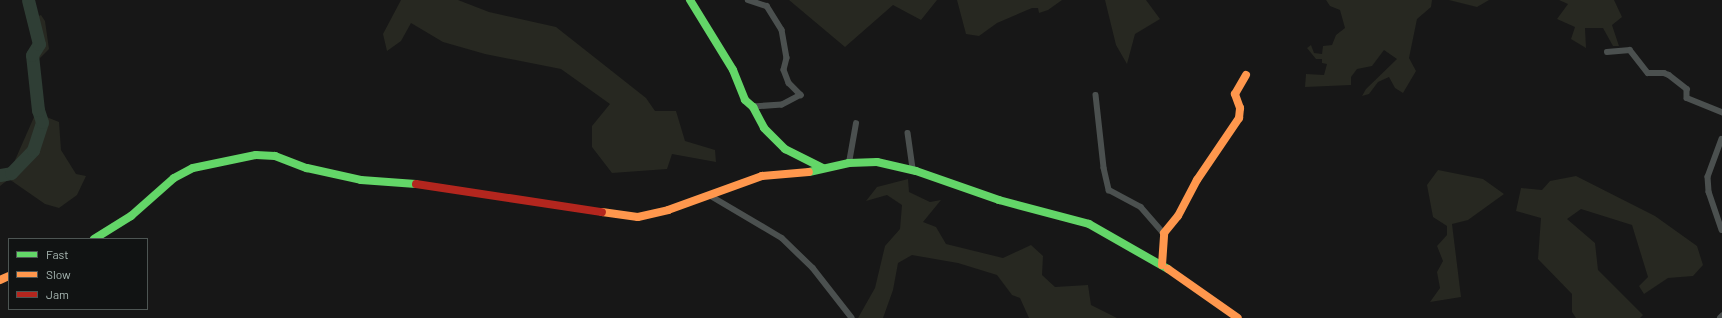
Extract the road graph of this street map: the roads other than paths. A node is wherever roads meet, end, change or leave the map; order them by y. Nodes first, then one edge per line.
1 (690, 0) edge
2 (748, 0) edge
3 (1607, 52) dead end
4 (1246, 75) dead end
5 (1096, 94) dead end
6 (753, 107) junction
7 (1722, 112) edge
8 (856, 124) dead end
9 (908, 133) dead end
10 (1722, 139) edge
11 (848, 163) junction
12 (823, 168) junction
13 (913, 170) junction
14 (711, 196) junction
15 (1722, 230) edge
16 (1164, 233) junction
17 (96, 238) edge
18 (1162, 265) junction
19 (852, 318) edge
20 (1238, 318) edge

1 - 6 street
2 - 6 street
3 - 7 street
4 - 16 street
5 - 16 street
6 - 12 street
8 - 11 street
9 - 13 street
10 - 15 street
11 - 12 street
11 - 13 street
12 - 14 street
13 - 18 street
14 - 17 street
14 - 19 street
16 - 18 street
18 - 20 street

